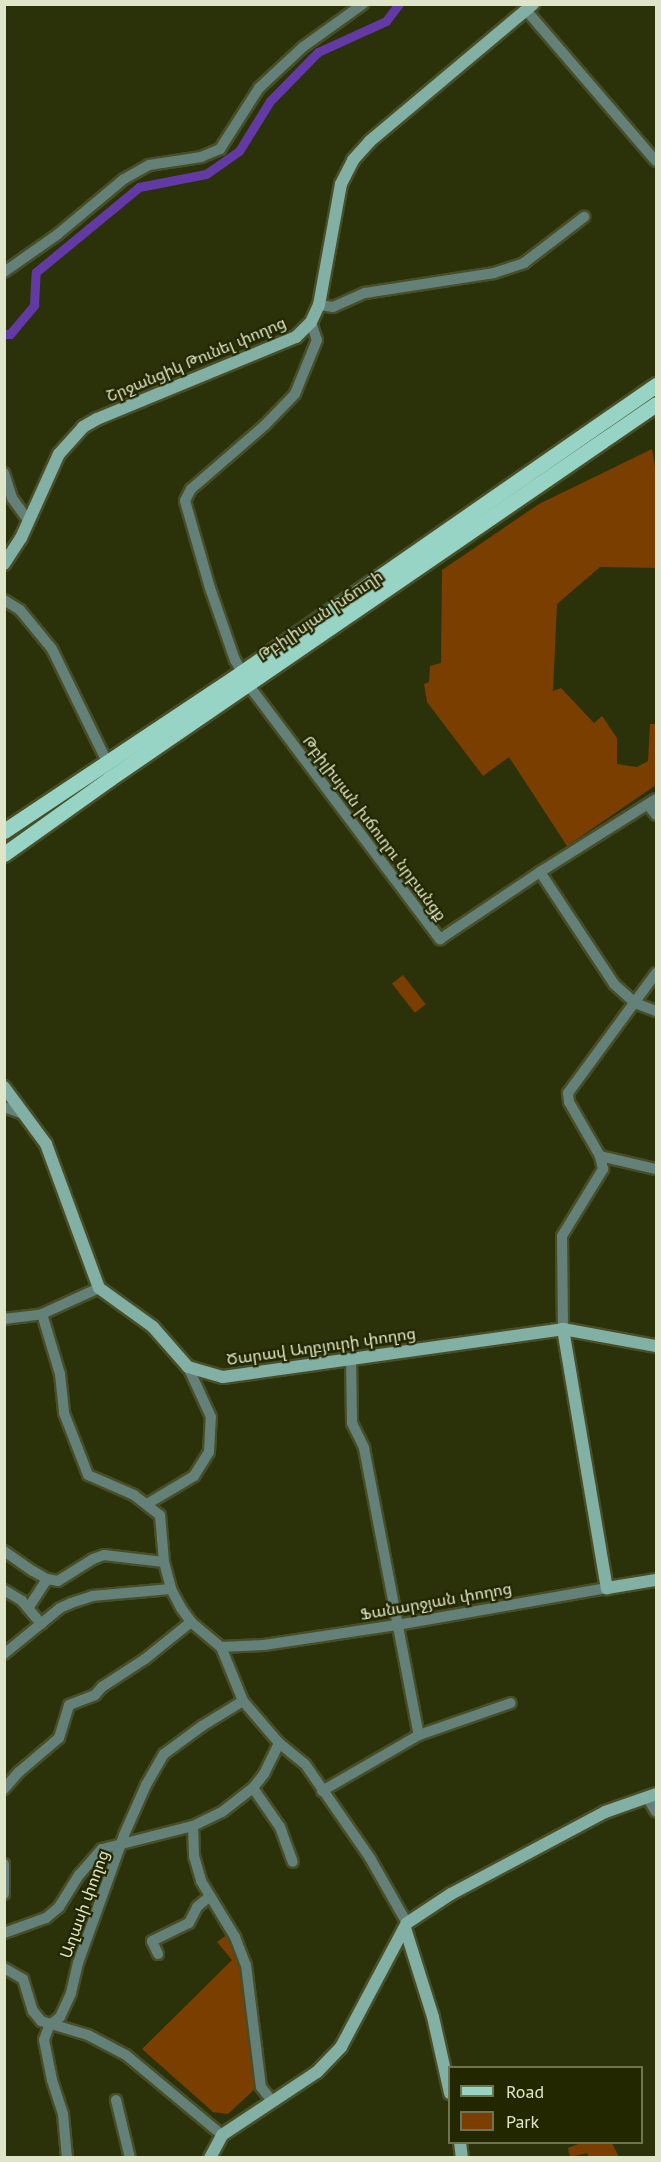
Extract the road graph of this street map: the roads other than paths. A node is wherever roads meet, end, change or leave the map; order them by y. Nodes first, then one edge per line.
1 (363, 4) edge
2 (529, 7) edge
3 (657, 161) edge
4 (584, 217) dead end
5 (4, 272) edge
6 (320, 305) junction
7 (311, 322) junction
8 (657, 385) edge
9 (657, 404) edge
10 (4, 473) edge
11 (8, 500) edge
12 (28, 520) junction
13 (4, 564) edge
14 (4, 600) edge
15 (245, 679) junction
16 (107, 762) junction
17 (652, 802) edge
18 (657, 815) edge
19 (4, 831) edge
20 (4, 854) edge
21 (540, 872) junction
22 (657, 973) edge
23 (635, 1003) junction
24 (657, 1011) edge
25 (4, 1087) edge
26 (4, 1107) edge
27 (27, 1115) junction
28 (600, 1156) junction
29 (657, 1169) edge
30 (99, 1288) junction
31 (42, 1314) junction
32 (4, 1319) edge
33 (563, 1329) junction
34 (657, 1346) edge
35 (351, 1358) junction
36 (188, 1366) junction
37 (147, 1504) junction
38 (4, 1551) edge
39 (164, 1562) junction
40 (47, 1579) junction
41 (657, 1580) edge
42 (607, 1588) junction
43 (171, 1589) junction
44 (4, 1590) edge
45 (29, 1607) junction
46 (190, 1622) junction
47 (41, 1624) junction
48 (397, 1625) junction
49 (221, 1647) junction
50 (4, 1654) edge
51 (243, 1701) junction
52 (512, 1703) dead end
53 (419, 1735) junction
54 (279, 1743) junction
55 (253, 1788) junction
56 (4, 1789) edge
57 (322, 1791) junction
58 (652, 1795) edge
59 (657, 1812) edge
60 (193, 1826) junction
61 (120, 1846) junction
62 (293, 1862) dead end
63 (4, 1864) edge
64 (4, 1894) edge
65 (209, 1897) junction
66 (406, 1926) junction
67 (4, 1933) edge
68 (158, 1954) dead end
69 (4, 1968) edge
70 (49, 2025) junction
71 (448, 2066) edge
72 (448, 2084) edge
73 (116, 2100) dead end
74 (272, 2101) junction
75 (222, 2135) junction
76 (67, 2157) edge
77 (129, 2157) edge
78 (210, 2157) edge

1 - 5 street
2 - 3 street
2 - 6 street, Շրջանցիկ Թունել փողոց
4 - 6 street
6 - 7 street, Շրջանցիկ Թունել փողոց
7 - 12 street, Շրջանցիկ Թունել փողոց
7 - 15 street
8 - 15 main road, Թբիլիսյան խճուղի
9 - 15 main road, Թբիլիսյան խճուղի
10 - 11 street
11 - 12 street
12 - 13 street, Շրջանցիկ Թունել փողոց
14 - 16 street
15 - 16 main road, Թբիլիսյան խճուղի
15 - 20 main road, Թբիլիսյան խճուղի
15 - 21 street, Թբիլիսյան խճուղու նրբանցք
16 - 19 main road, Թբիլիսյան խճուղի
17 - 18 street
17 - 21 street, Թբիլիսյան խճուղու նրբանցք
21 - 23 street
22 - 23 street
23 - 24 street
23 - 28 street
25 - 27 street
26 - 27 street
27 - 30 street
28 - 29 street
28 - 33 street
30 - 31 street
30 - 36 street
31 - 32 street
31 - 37 street
33 - 34 street, Ծարավ Աղբյուրի փողոց
33 - 35 street, Ծարավ Աղբյուրի փողոց
33 - 42 street
35 - 36 street, Ծարավ Աղբյուրի փողոց
35 - 48 street
36 - 37 street
37 - 39 street
38 - 40 street
39 - 40 street
39 - 43 street
40 - 45 street
41 - 42 street, Ֆանարջյան փողոց
42 - 48 street, Ֆանարջյան փողոց
43 - 46 street
43 - 47 street
44 - 45 street
45 - 47 street
46 - 49 street
46 - 56 street
47 - 50 street
48 - 49 street, Ֆանարջյան փողոց
48 - 53 street
49 - 51 street
51 - 54 street
51 - 61 street, Աղասի փողոց
52 - 53 street
53 - 57 street
54 - 55 street
54 - 57 street
55 - 60 street
55 - 62 street
57 - 66 street
58 - 59 street
58 - 66 street
60 - 61 street
60 - 65 street
61 - 67 street
61 - 70 street, Աղասի փողոց
63 - 64 street
65 - 68 street
65 - 74 street
66 - 71 street
66 - 72 street
66 - 74 street
69 - 70 street
70 - 75 street
70 - 76 street
73 - 77 street
74 - 75 street
75 - 78 street

